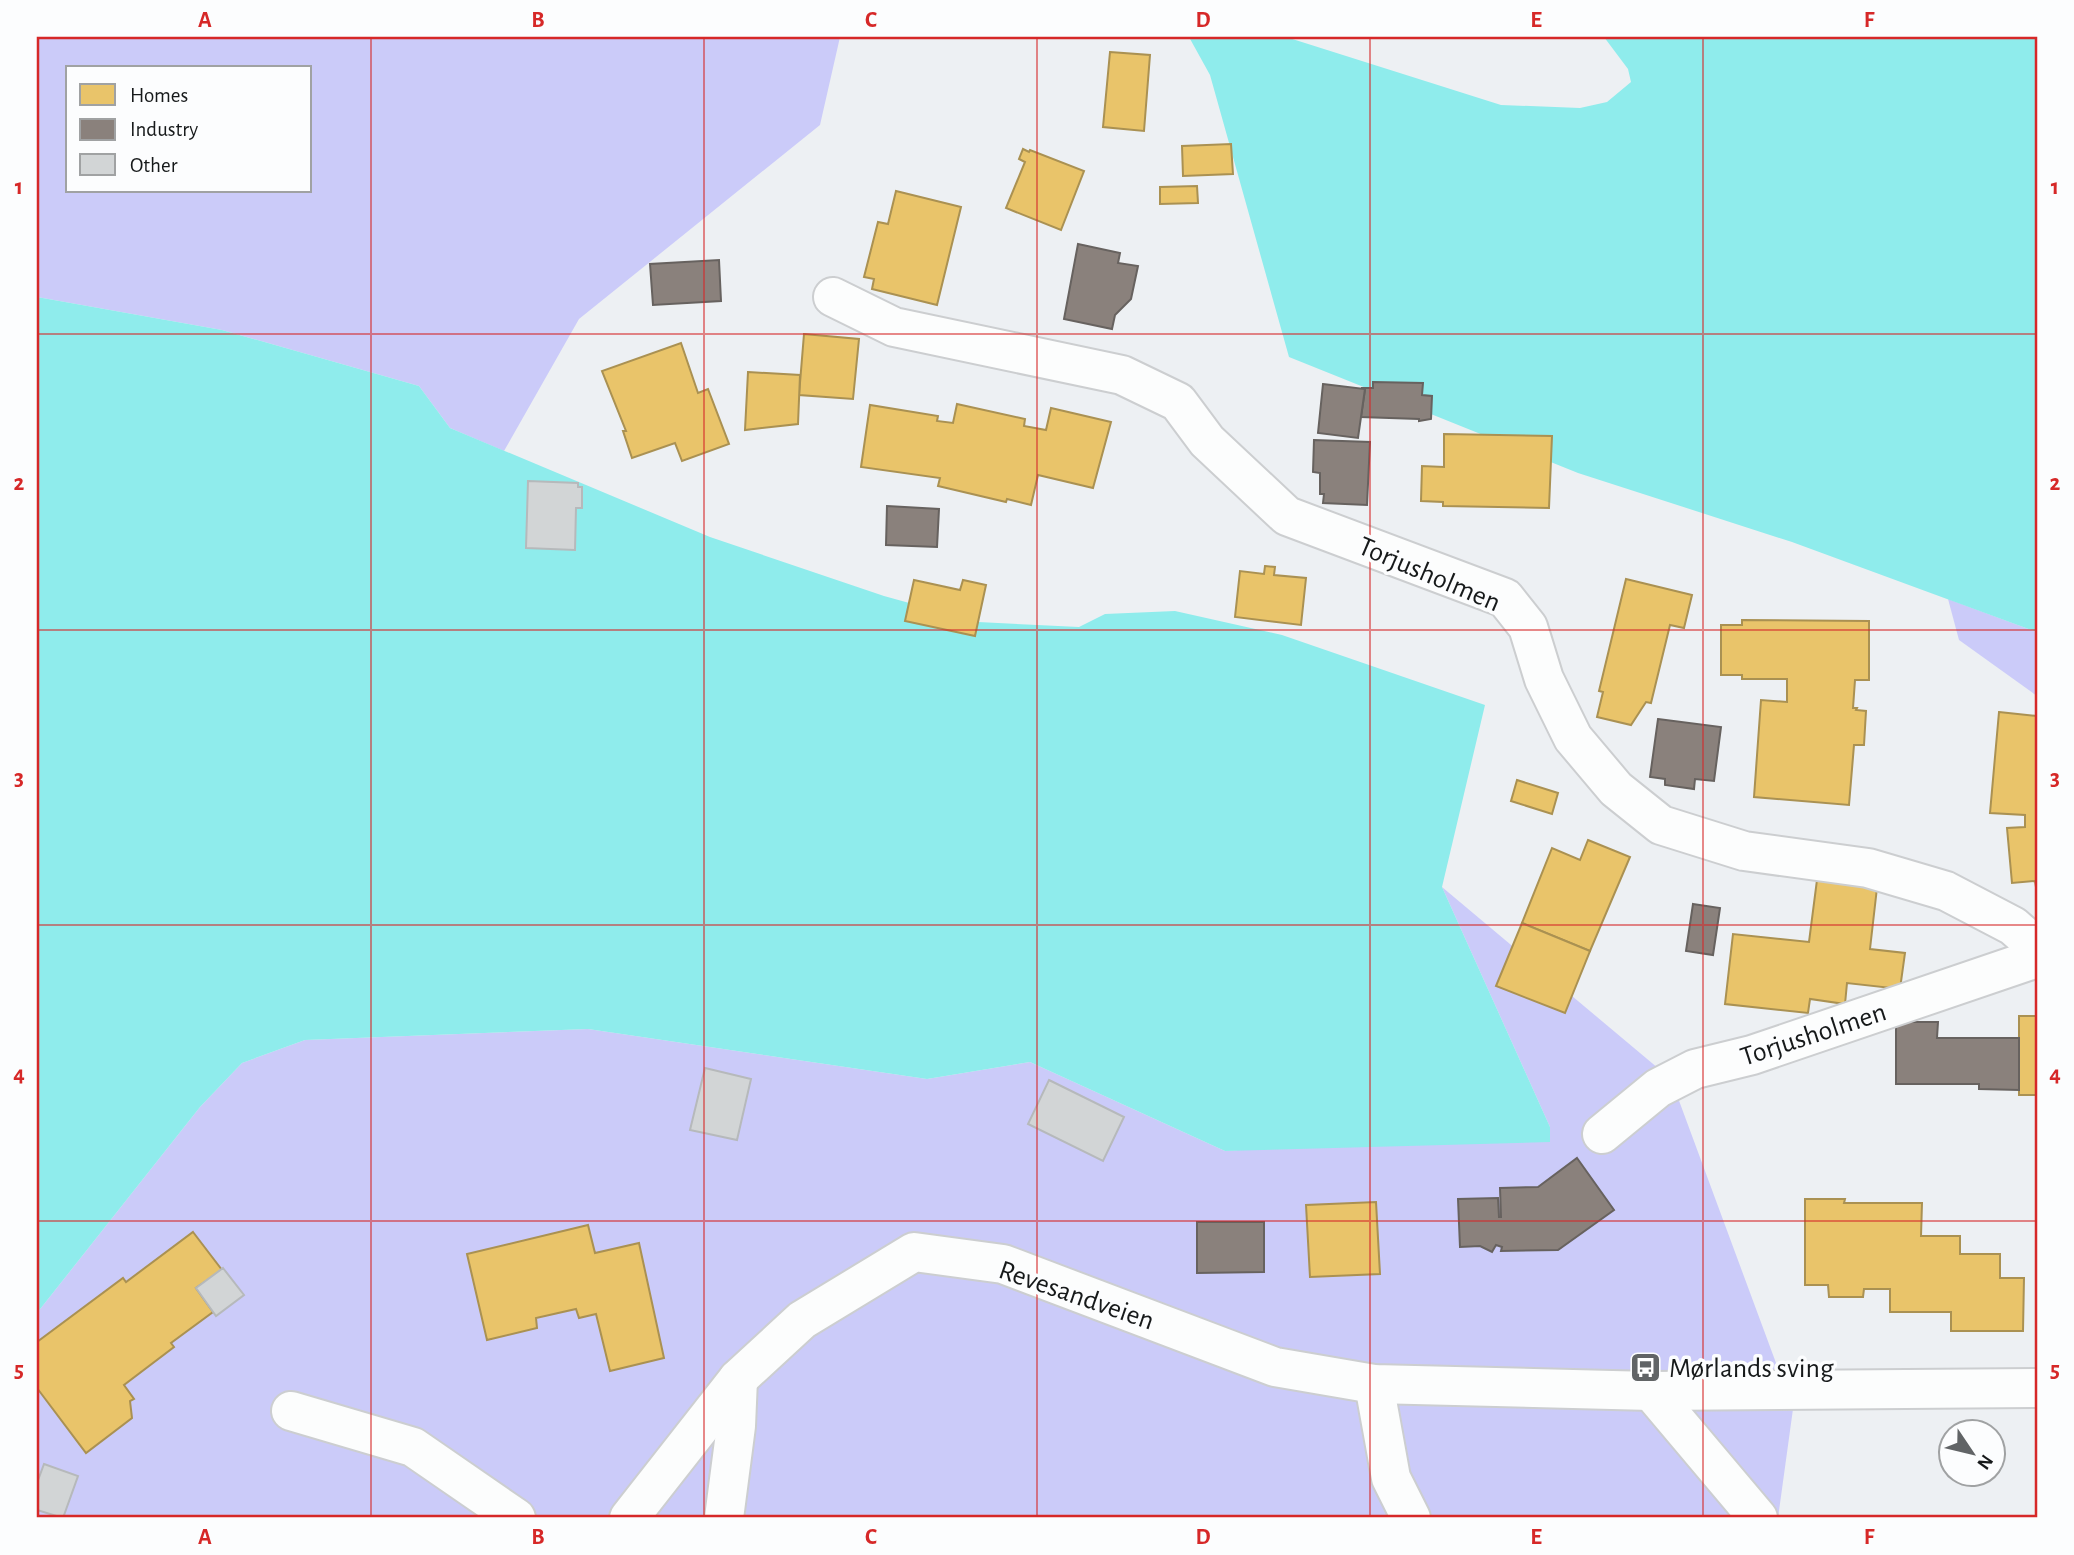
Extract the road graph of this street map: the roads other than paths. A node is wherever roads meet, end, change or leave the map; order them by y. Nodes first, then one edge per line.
1 (833, 297) dead end
2 (2037, 947) edge
3 (2037, 958) edge
4 (1602, 1134) dead end
5 (738, 1379) junction
6 (1374, 1384) junction
7 (2037, 1388) edge
8 (1651, 1391) junction
9 (291, 1411) dead end
10 (516, 1518) edge
11 (629, 1518) edge
12 (724, 1518) edge
13 (1411, 1518) edge
14 (1758, 1518) edge

1 - 2 street, Torjusholmen
3 - 4 street, Torjusholmen
5 - 6 street, Revesandveien
5 - 11 street, Revesandveien
5 - 12 street
6 - 8 street, Revesandveien
6 - 13 street
7 - 8 street, Revesandveien
8 - 14 street
9 - 10 street

